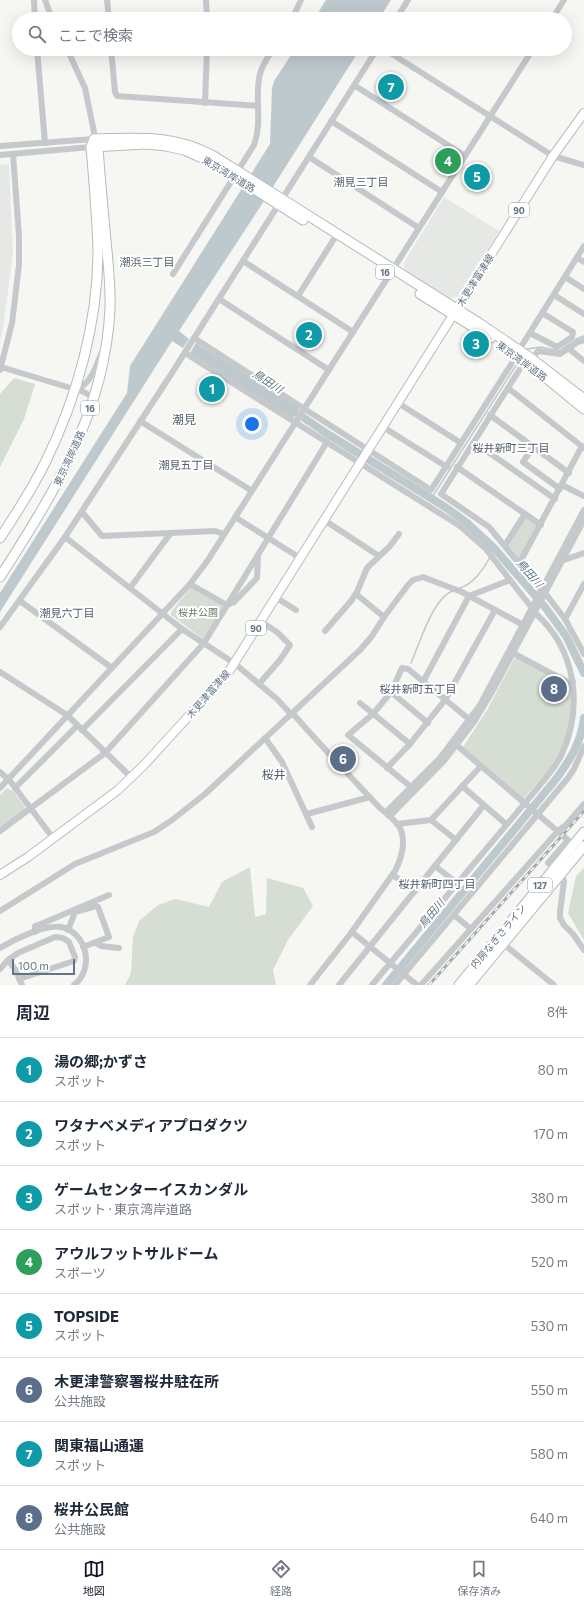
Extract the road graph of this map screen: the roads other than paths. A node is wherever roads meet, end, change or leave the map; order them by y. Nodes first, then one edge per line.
1 (34, 0) edge
2 (45, 0) edge
3 (107, 0) edge
4 (206, 0) edge
5 (301, 0) edge
6 (408, 0) edge
7 (564, 0) edge
8 (35, 12) edge
9 (49, 12) edge
10 (108, 12) edge
11 (207, 12) edge
12 (295, 12) edge
13 (400, 12) edge
14 (556, 12) edge
15 (38, 56) edge
16 (70, 56) edge
17 (112, 56) edge
18 (207, 56) edge
19 (269, 56) edge
20 (373, 56) edge
21 (395, 56) edge
22 (529, 56) edge
23 (354, 85) junction
24 (205, 103) junction
25 (258, 106) junction
26 (584, 113) edge
27 (490, 116) junction
28 (331, 121) junction
29 (45, 143) junction
30 (94, 144) junction
31 (0, 146) edge
32 (13, 154) junction
33 (0, 155) edge
34 (465, 156) junction
35 (553, 156) junction
36 (309, 157) junction
37 (584, 165) edge
38 (237, 173) junction
39 (442, 192) junction
40 (280, 202) junction
41 (419, 228) junction
42 (334, 239) junction
43 (584, 246) edge
44 (577, 258) junction
45 (243, 261) junction
46 (584, 262) edge
47 (391, 272) junction
48 (173, 274) dead end
49 (565, 277) junction
50 (584, 289) edge
51 (554, 295) junction
52 (298, 296) junction
53 (219, 299) junction
54 (455, 312) junction
55 (542, 313) junction
56 (584, 314) edge
57 (109, 321) junction
58 (354, 332) junction
59 (530, 332) junction
60 (194, 339) junction
61 (584, 340) edge
62 (568, 348) junction
63 (185, 352) junction
64 (518, 352) junction
65 (528, 360) junction
66 (584, 361) edge
67 (1, 368) edge
68 (329, 370) junction
69 (508, 388) junction
70 (75, 390) junction
71 (94, 398) junction
72 (584, 399) edge
73 (398, 403) junction
74 (305, 409) junction
75 (584, 409) edge
76 (490, 415) junction
77 (140, 422) junction
78 (296, 422) junction
79 (384, 427) junction
80 (327, 442) junction
81 (474, 442) junction
82 (461, 443) junction
83 (533, 447) junction
84 (583, 447) edge
85 (369, 450) junction
86 (360, 463) junction
87 (447, 467) junction
88 (457, 467) junction
89 (568, 473) junction
90 (561, 487) junction
91 (433, 488) junction
92 (252, 491) junction
93 (441, 494) junction
94 (584, 496) edge
95 (555, 499) junction
96 (584, 510) edge
97 (82, 512) junction
98 (525, 514) junction
99 (235, 517) junction
100 (324, 520) junction
101 (584, 520) edge
102 (541, 525) junction
103 (170, 534) junction
104 (224, 534) junction
105 (399, 534) dead end
106 (65, 537) junction
107 (0, 538) edge
108 (268, 538) junction
109 (505, 545) junction
110 (584, 553) edge
111 (258, 554) junction
112 (378, 556) junction
113 (300, 558) junction
114 (560, 560) junction
115 (519, 564) junction
116 (0, 577) edge
117 (510, 580) junction
118 (190, 584) junction
119 (584, 584) edge
120 (130, 588) junction
121 (543, 592) junction
122 (356, 594) junction
123 (469, 596) junction
124 (275, 597) junction
125 (20, 601) junction
126 (227, 606) junction
127 (296, 610) dead end
128 (495, 610) junction
129 (533, 610) junction
130 (163, 613) junction
131 (384, 618) junction
132 (565, 619) junction
133 (260, 621) junction
134 (525, 626) junction
135 (0, 627) edge
136 (182, 629) junction
137 (324, 631) dead end
138 (204, 643) junction
139 (584, 649) edge
140 (513, 654) junction
141 (234, 663) junction
142 (112, 668) junction
143 (0, 672) edge
144 (423, 682) junction
145 (573, 682) junction
146 (259, 684) junction
147 (391, 692) junction
148 (445, 700) junction
149 (360, 703) dead end
150 (292, 714) junction
151 (373, 714) junction
152 (67, 715) junction
153 (470, 720) junction
154 (428, 723) junction
155 (80, 728) junction
156 (265, 738) junction
157 (410, 744) junction
158 (455, 744) junction
159 (584, 746) edge
160 (105, 753) junction
161 (582, 758) edge
162 (481, 766) junction
163 (387, 768) junction
164 (0, 772) edge
165 (131, 777) junction
166 (8, 779) junction
167 (462, 786) junction
168 (0, 788) edge
169 (15, 788) junction
170 (411, 788) junction
171 (370, 797) junction
172 (526, 803) junction
173 (584, 804) edge
174 (484, 805) junction
175 (31, 808) junction
176 (307, 814) junction
177 (538, 814) junction
178 (388, 815) junction
179 (431, 820) junction
180 (397, 824) junction
181 (506, 824) junction
182 (312, 827) dead end
183 (0, 831) edge
184 (558, 831) junction
185 (584, 832) edge
186 (53, 838) junction
187 (456, 840) junction
188 (584, 846) edge
189 (435, 866) junction
190 (557, 871) junction
191 (0, 875) edge
192 (393, 875) junction
193 (457, 883) junction
194 (414, 891) junction
195 (109, 895) dead end
196 (1, 909) edge
197 (454, 915) junction
198 (471, 929) junction
199 (68, 930) junction
200 (35, 932) junction
201 (352, 932) junction
202 (499, 941) junction
203 (96, 943) junction
204 (370, 946) junction
205 (83, 947) junction
206 (0, 948) edge
207 (119, 948) dead end
208 (584, 950) edge
209 (8, 960) junction
210 (391, 963) junction
211 (0, 970) edge
212 (404, 974) junction
213 (20, 982) edge
214 (74, 985) edge
215 (310, 985) edge
216 (339, 985) edge
217 (372, 985) edge
218 (395, 985) edge
219 (417, 985) edge
220 (421, 985) edge
221 (459, 985) edge
222 (469, 985) edge
223 (554, 985) edge

1 - 8 street
2 - 9 street
3 - 10 street
4 - 11 street
5 - 12 street
6 - 13 street
7 - 14 street
15 - 29 street
16 - 30 street
17 - 24 street
18 - 24 street
19 - 25 street
20 - 23 street
21 - 27 street
22 - 27 street
23 - 28 street
23 - 34 street
24 - 25 street
25 - 38 street
26 - 35 main road, 木更津富津線 / 90
27 - 34 street
27 - 35 street
28 - 36 street
28 - 39 street
29 - 30 street
29 - 31 street
30 - 32 street
30 - 38 highway, 東京湾岸道路 / 16
30 - 57 highway, 東京湾岸道路 / 16
30 - 70 highway, 東京湾岸道路 / 16
32 - 33 street
32 - 67 street
34 - 39 street
35 - 37 street
35 - 54 main road, 木更津富津線 / 90
36 - 40 street
36 - 41 street
38 - 40 highway, 東京湾岸道路 / 16
38 - 48 street
39 - 41 street
40 - 42 highway, 東京湾岸道路 / 16
40 - 45 street
40 - 47 highway, 東京湾岸道路 / 16
41 - 47 street
42 - 47 highway, 東京湾岸道路 / 16
42 - 52 street
43 - 44 street
44 - 46 street
44 - 49 street
45 - 52 street
45 - 53 street
47 - 54 highway, 東京湾岸道路 / 16
47 - 58 street
49 - 50 street
49 - 51 street
51 - 55 street
51 - 56 street
52 - 58 street
53 - 60 street
53 - 68 street
54 - 64 highway, 東京湾岸道路 / 16
54 - 73 main road, 木更津富津線 / 90
55 - 59 street
55 - 59 street
57 - 70 street
57 - 71 highway, 東京湾岸道路 / 16
58 - 68 street
59 - 64 street
60 - 63 street
60 - 74 street
61 - 62 street
62 - 65 street
62 - 66 street
63 - 77 street
63 - 78 street
64 - 65 highway, 東京湾岸道路 / 16
64 - 82 street
65 - 69 street
65 - 72 highway, 東京湾岸道路 / 16
65 - 75 highway, 東京湾岸道路 / 16
67 - 70 street
68 - 74 street
69 - 76 street
69 - 84 street
70 - 71 street
70 - 107 highway, 東京湾岸道路 / 16
71 - 116 highway, 東京湾岸道路 / 16
73 - 79 main road, 木更津富津線 / 90
73 - 82 street
74 - 78 street
74 - 85 street
76 - 81 street
76 - 83 street
77 - 92 street
77 - 97 street
78 - 80 street
78 - 92 street
79 - 85 main road, 木更津富津線 / 90
79 - 87 street
80 - 86 street
80 - 108 street
81 - 88 street
81 - 95 street
82 - 87 street
83 - 89 street
83 - 90 street
84 - 89 street
85 - 86 main road, 90
85 - 91 street
86 - 100 main road, 木更津富津線 / 90
86 - 117 street
87 - 91 street
88 - 93 street
88 - 98 street
89 - 90 street
90 - 94 street
90 - 95 street
91 - 93 street
92 - 99 street
93 - 109 street
95 - 102 street
96 - 114 street
97 - 103 street
97 - 106 street
98 - 102 street
98 - 109 street
99 - 104 street
99 - 108 street
100 - 112 street
100 - 113 main road, 木更津富津線 / 90
101 - 114 street
102 - 115 street
103 - 104 street
103 - 120 street
104 - 118 street
105 - 112 street
106 - 120 street
106 - 125 street
108 - 111 street
108 - 113 street
109 - 115 street
110 - 114 street
111 - 126 street
111 - 126 street
112 - 122 street
113 - 124 main road, 木更津富津線 / 90
114 - 121 street
115 - 121 street
117 - 123 street
117 - 129 street
118 - 126 street
118 - 130 street
119 - 132 street
120 - 130 street
121 - 129 street
121 - 132 street
122 - 131 street
122 - 137 street
123 - 128 street
123 - 131 street
123 - 144 street
124 - 127 street
124 - 133 main road, 木更津富津線 / 90
125 - 135 street
125 - 142 street
126 - 138 street
128 - 134 street
128 - 148 street
129 - 134 street
129 - 145 street
130 - 136 street
130 - 142 street
131 - 150 street
132 - 139 street
133 - 141 main road, 木更津富津線 / 90
133 - 146 street
134 - 140 street
134 - 153 street
136 - 138 street
136 - 155 street
138 - 141 street
138 - 160 street
140 - 145 street
140 - 158 street
141 - 146 street
141 - 165 main road, 木更津富津線 / 90
142 - 152 street
143 - 152 street
144 - 147 street
144 - 148 street
145 - 172 street
146 - 150 street
147 - 151 street
147 - 154 street
148 - 153 street
148 - 154 street
149 - 151 street
150 - 156 street
150 - 171 street
151 - 157 street
151 - 163 street
152 - 155 street
152 - 166 street
153 - 158 street
154 - 157 street
155 - 160 street
155 - 169 street
156 - 176 street
156 - 196 street
157 - 163 street
158 - 162 street
158 - 170 street
158 - 178 street
159 - 161 street
160 - 165 street
160 - 175 street
161 - 177 street
162 - 167 street
162 - 172 street
163 - 170 street
164 - 166 street
165 - 186 main road, 木更津富津線 / 90
166 - 168 street
166 - 169 street
167 - 174 street
167 - 179 street
169 - 175 street
170 - 178 street
171 - 176 street
171 - 178 street
172 - 177 street
172 - 181 street
173 - 184 street
174 - 181 street
174 - 187 street
175 - 183 street
175 - 186 street
176 - 182 street
177 - 184 street
177 - 197 street
178 - 180 street
179 - 180 street
179 - 187 street
180 - 192 street
181 - 193 street
184 - 190 street
184 - 198 street
185 - 190 highway, 内房なぎさライン / 127
186 - 191 main road, 木更津富津線 / 90
187 - 189 street
188 - 190 highway, 内房なぎさライン / 127
189 - 193 street
189 - 194 street
190 - 202 highway, 内房なぎさライン / 127
190 - 208 street
192 - 194 street
192 - 201 street
193 - 210 street
194 - 204 street
195 - 200 street
197 - 198 street
197 - 212 street
198 - 220 street
199 - 200 street
199 - 203 street
199 - 205 street
200 - 206 street
201 - 204 street
201 - 215 street
202 - 221 highway, 内房なぎさライン / 127
202 - 222 highway, 内房なぎさライン / 127
202 - 223 street
203 - 205 street
203 - 207 street
204 - 210 street
204 - 216 street
205 - 214 street
209 - 211 street
209 - 213 street
209 - 213 street
210 - 212 street
210 - 217 street
212 - 218 street
212 - 219 street

